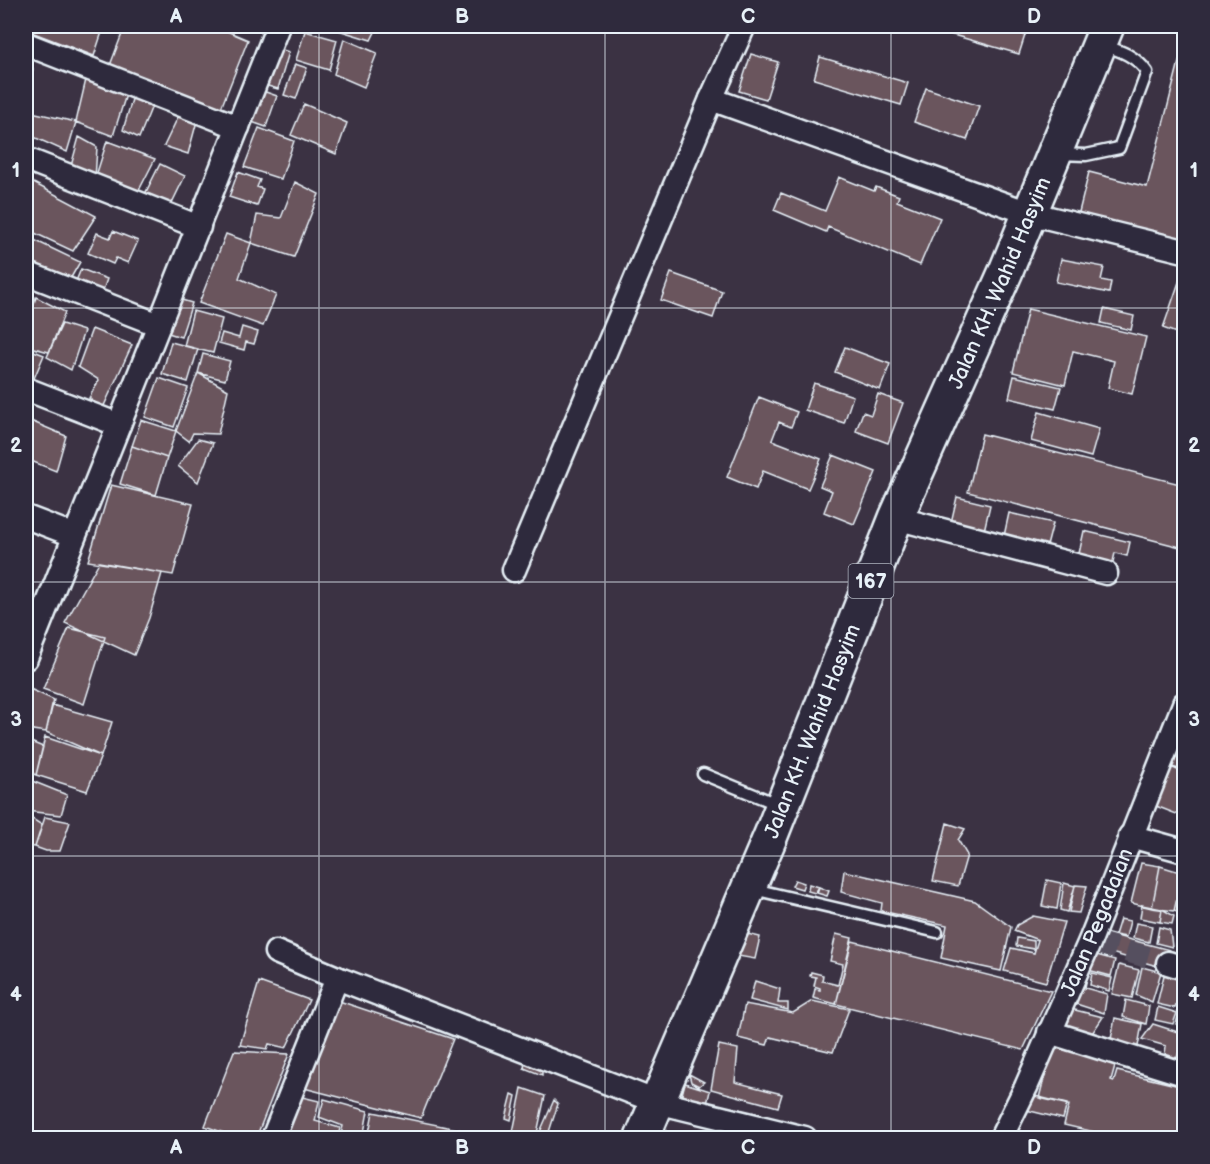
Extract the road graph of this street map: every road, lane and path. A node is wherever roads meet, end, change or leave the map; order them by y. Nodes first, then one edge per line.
1 (744, 26) edge
2 (271, 28) edge
3 (1103, 34) edge
4 (26, 44) edge
5 (711, 99) junction
6 (238, 127) junction
7 (1054, 154) junction
8 (26, 159) edge
9 (1029, 213) junction
10 (199, 227) junction
11 (1185, 251) edge
12 (26, 273) edge
13 (159, 325) junction
14 (26, 389) edge
15 (119, 425) junction
16 (26, 517) edge
17 (896, 518) junction
18 (74, 535) junction
19 (514, 570) dead end
20 (1106, 573) dead end
21 (27, 651) edge
22 (1185, 704) edge
23 (1180, 727) edge
24 (703, 774) dead end
25 (782, 806) junction
26 (1130, 836) junction
27 (1185, 851) edge
28 (749, 888) junction
29 (937, 932) dead end
30 (276, 952) dead end
31 (337, 978) junction
32 (1048, 1032) junction
33 (1185, 1074) edge
34 (657, 1102) junction
35 (273, 1138) edge
36 (642, 1138) edge
37 (805, 1138) edge
38 (1001, 1138) edge

1 - 5 street
2 - 6 street
3 - 7 main road, Jalan KH. Wahid Hasyim / 167
3 - 7 lane
4 - 6 street
5 - 9 street
5 - 19 street
6 - 10 street
7 - 9 main road, Jalan KH. Wahid Hasyim / 167
8 - 10 street
9 - 11 street
9 - 17 main road, Jalan KH. Wahid Hasyim / 167
10 - 13 street
12 - 13 street
13 - 15 street
14 - 15 street
15 - 18 street
16 - 18 street
17 - 20 street
17 - 25 main road, Jalan KH. Wahid Hasyim / 167
18 - 21 street
22 - 23 street, Jalan Pegadaian
23 - 26 street, Jalan Pegadaian
24 - 25 lane
25 - 28 main road, Jalan KH. Wahid Hasyim / 167
26 - 27 street
26 - 32 street, Jalan Pegadaian
28 - 29 lane
28 - 34 main road, Jalan KH. Wahid Hasyim / 167
30 - 31 street
31 - 34 street
31 - 35 street
32 - 33 street
32 - 38 street, Jalan Pegadaian
34 - 36 main road, Jalan KH. Wahid Hasyim / 167
34 - 37 street

